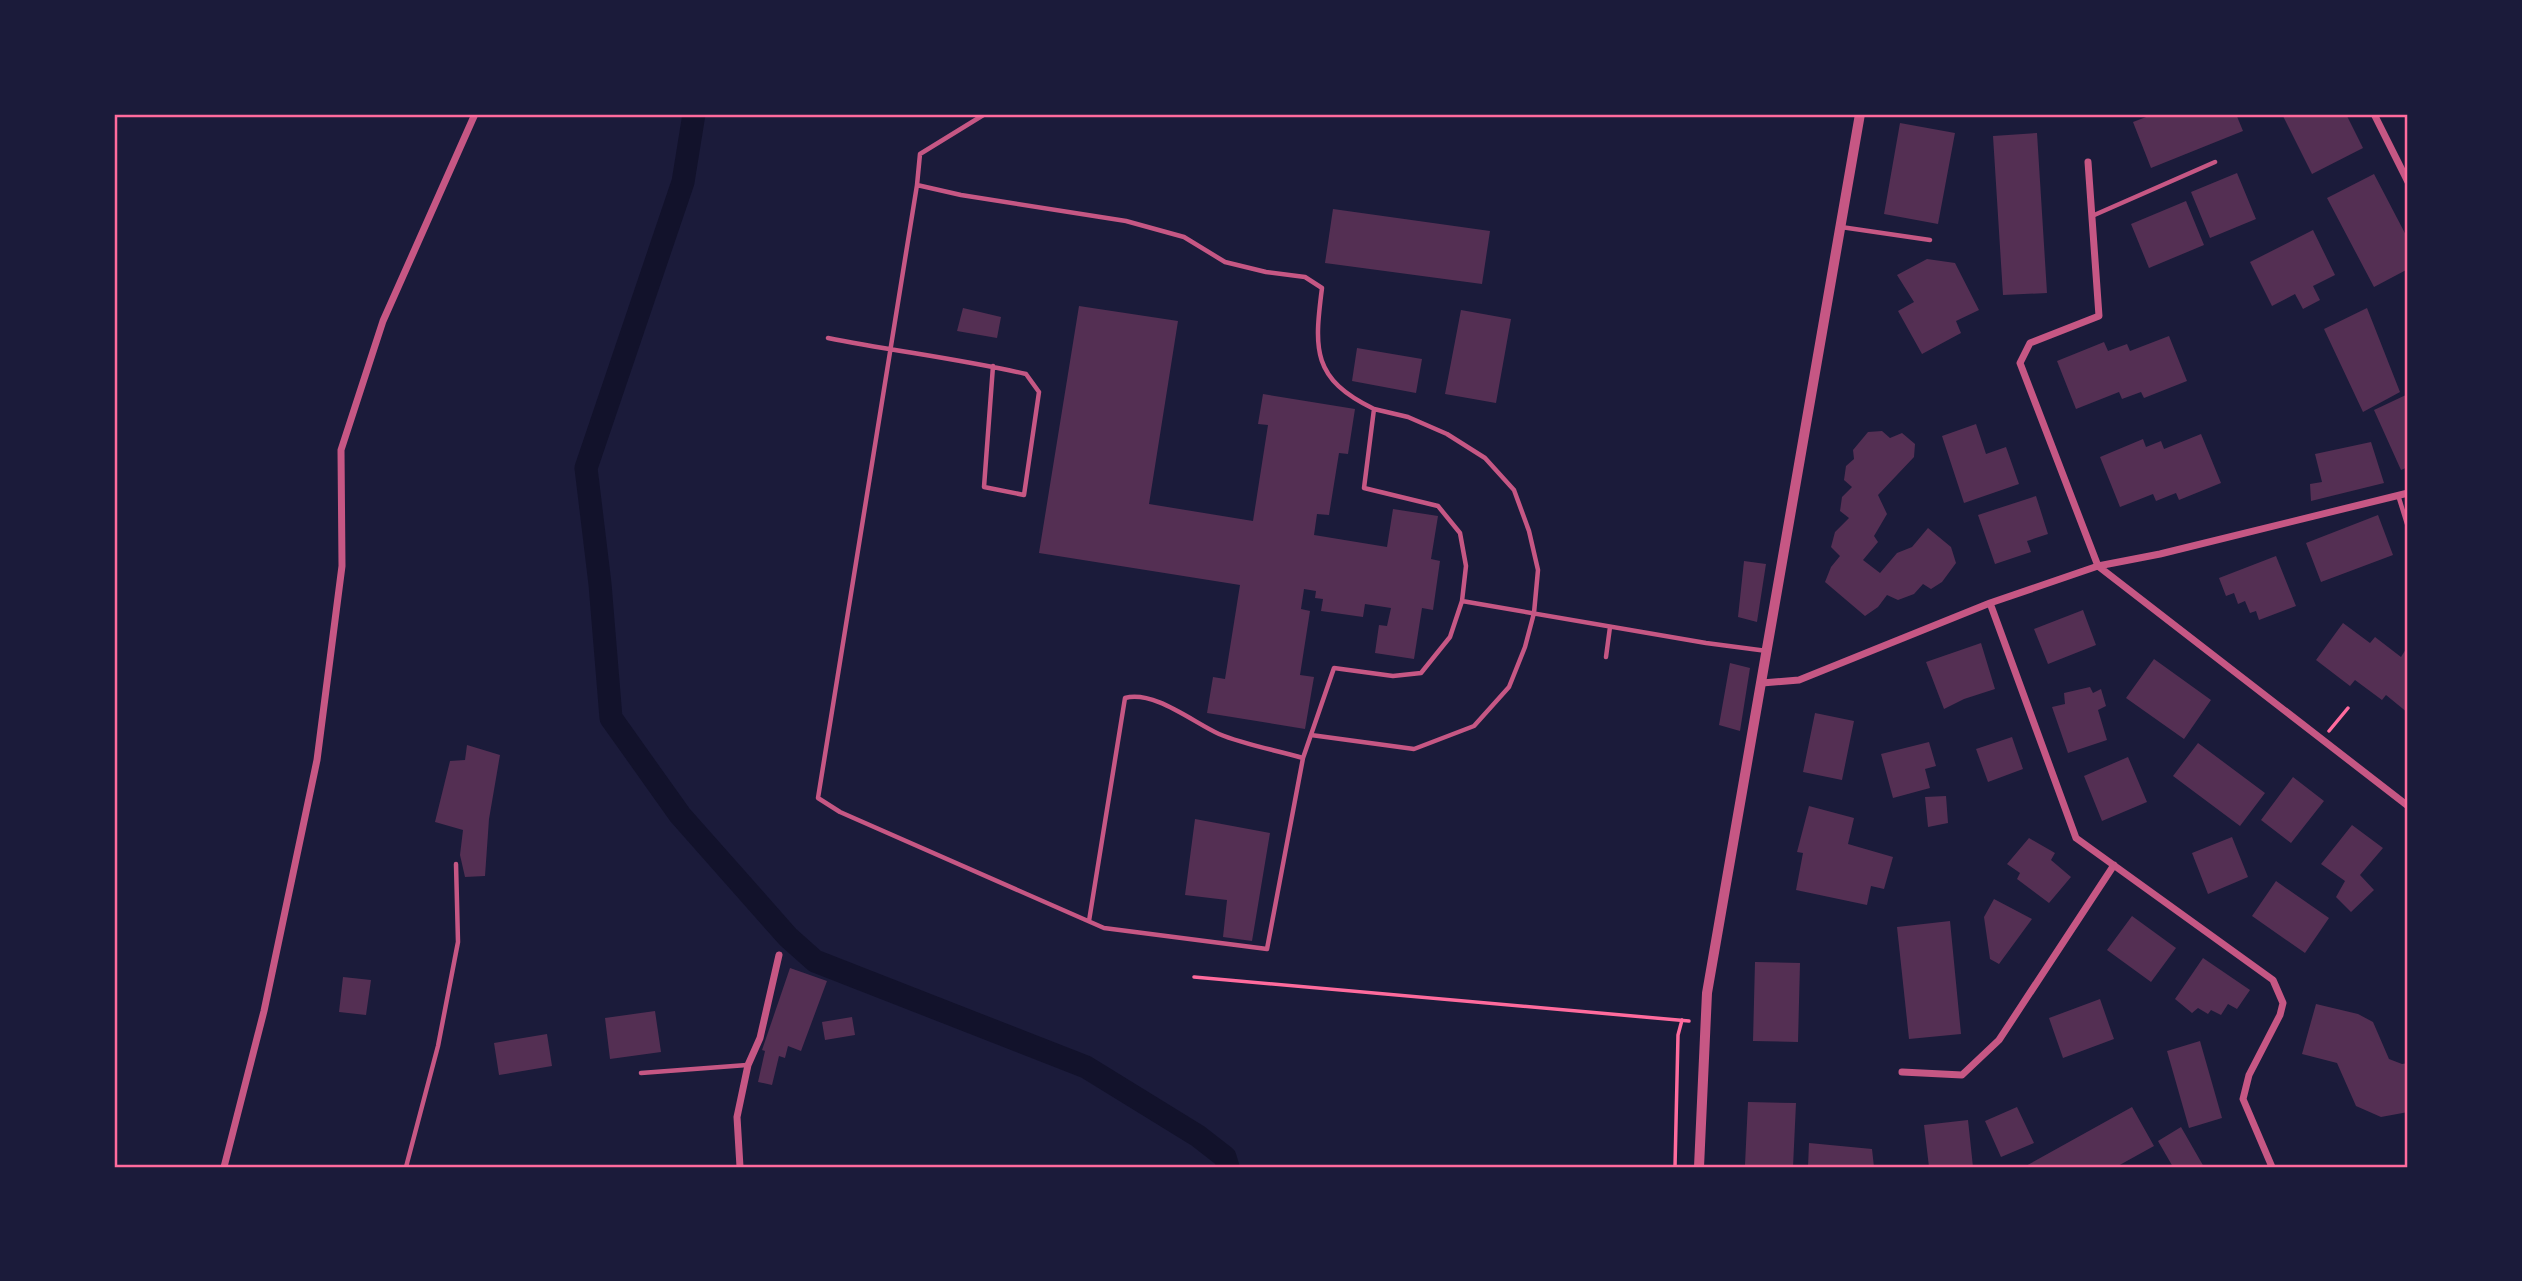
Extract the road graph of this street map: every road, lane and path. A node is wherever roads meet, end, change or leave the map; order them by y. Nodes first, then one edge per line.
1 (475, 114) edge
2 (985, 114) edge
3 (1860, 114) edge
4 (2374, 114) edge
5 (2088, 162) dead end
6 (2215, 162) dead end
7 (2408, 182) edge
8 (917, 185) junction
9 (2091, 216) junction
10 (1840, 227) junction
11 (1930, 240) dead end
12 (828, 338) dead end
13 (890, 351) junction
14 (993, 366) junction
15 (1374, 409) junction
16 (2408, 493) edge
17 (2398, 495) junction
18 (2408, 527) edge
19 (2098, 566) junction
20 (1462, 601) junction
21 (1990, 603) junction
22 (1534, 613) junction
23 (1610, 627) junction
24 (1768, 651) junction
25 (1606, 657) dead end
26 (1762, 683) junction
27 (2347, 708) dead end
28 (1311, 734) junction
29 (2322, 739) junction
30 (1303, 758) junction
31 (2408, 806) edge
32 (456, 864) dead end
33 (2114, 865) junction
34 (1089, 921) junction
35 (779, 955) dead end
36 (1194, 977) dead end
37 (1682, 1020) junction
38 (1706, 1022) junction
39 (748, 1065) junction
40 (1902, 1072) dead end
41 (641, 1073) dead end
42 (224, 1167) edge
43 (406, 1167) edge
44 (740, 1167) edge
45 (1675, 1167) edge
46 (1699, 1167) edge
47 (2272, 1167) edge

1 - 42 street
2 - 8 lane
3 - 10 street
4 - 7 street
5 - 9 street
6 - 9 lane
8 - 13 lane
8 - 15 lane
9 - 19 street
10 - 11 lane
10 - 24 street
12 - 13 lane
13 - 14 lane
13 - 34 lane
14 - 14 lane
15 - 20 lane
15 - 22 lane
16 - 17 street
17 - 18 lane
17 - 19 street
19 - 21 street
19 - 29 street
20 - 22 lane
20 - 28 lane
21 - 26 street
21 - 33 street
22 - 23 lane
22 - 28 lane
23 - 24 lane
23 - 25 lane
24 - 26 street
26 - 38 street
27 - 29 path
28 - 30 lane
29 - 31 street
30 - 34 lane
30 - 34 lane
32 - 43 lane
33 - 40 street
33 - 47 street
35 - 39 street
36 - 37 path
37 - 38 path
37 - 45 path
38 - 46 street
39 - 41 lane
39 - 44 street

